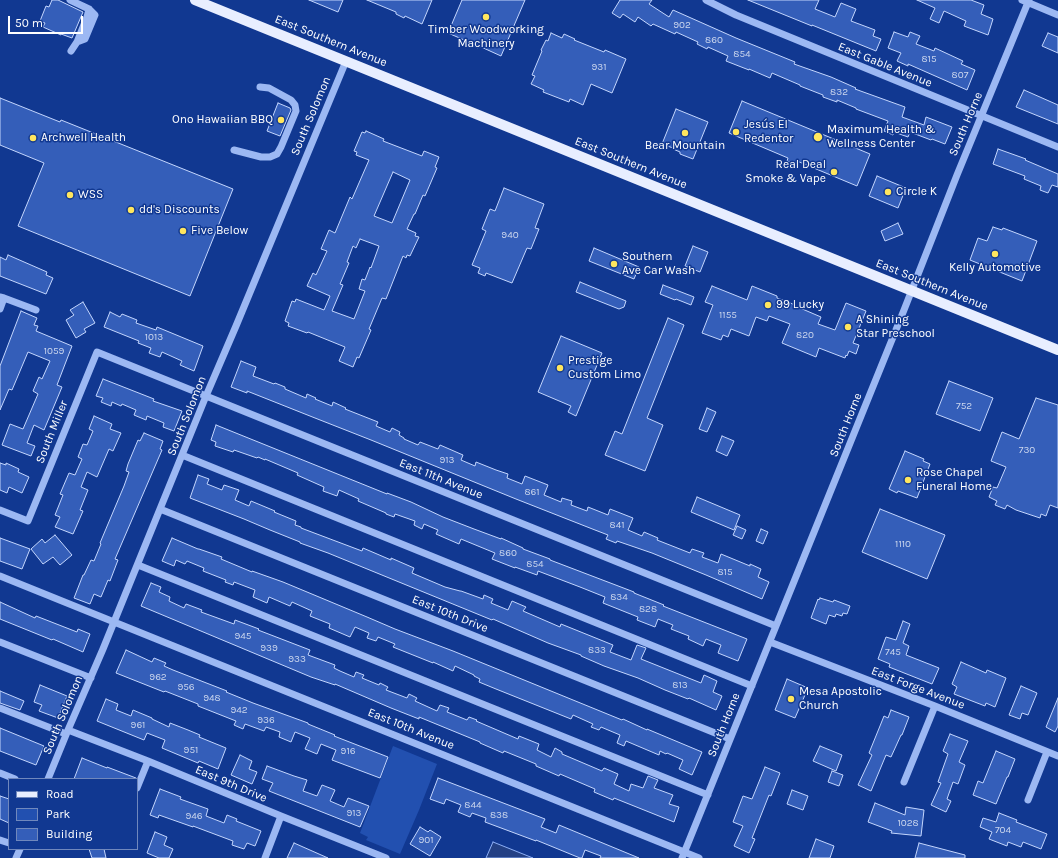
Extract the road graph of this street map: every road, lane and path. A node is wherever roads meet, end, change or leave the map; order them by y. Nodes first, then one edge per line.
1 (70, 0) edge
2 (195, 0) edge
3 (706, 0) edge
4 (1026, 1) edge
5 (1058, 15) edge
6 (71, 51) dead end
7 (346, 61) junction
8 (260, 87) dead end
9 (982, 116) junction
10 (1058, 147) edge
11 (234, 150) dead end
12 (912, 291) junction
13 (2, 297) edge
14 (0, 308) edge
15 (36, 310) dead end
16 (1058, 350) edge
17 (97, 352) joint
18 (206, 396) junction
19 (182, 455) junction
20 (160, 509) junction
21 (0, 510) edge
22 (138, 565) junction
23 (0, 576) edge
24 (114, 621) junction
25 (776, 626) junction
26 (0, 642) edge
27 (770, 642) junction
28 (90, 678) junction
29 (752, 686) junction
30 (935, 706) junction
31 (0, 708) edge
32 (67, 732) junction
33 (730, 739) junction
34 (1047, 752) junction
35 (1058, 756) edge
36 (148, 761) junction
37 (0, 773) edge
38 (12, 778) edge
39 (48, 778) edge
40 (904, 782) dead end
41 (138, 786) edge
42 (708, 795) junction
43 (1028, 800) dead end
44 (281, 816) junction
45 (683, 855) edge
46 (265, 858) edge
47 (386, 858) edge
48 (699, 858) edge

1 - 6 street
2 - 7 main road, East Southern Avenue
3 - 9 street, East Gable Avenue
4 - 5 street
4 - 9 street, South Horne
7 - 12 main road, East Southern Avenue
7 - 18 street, South Solomon
8 - 11 street
9 - 10 street, East Gable Avenue
9 - 12 street, South Horne
12 - 16 main road, East Southern Avenue
12 - 25 street, South Horne
13 - 14 street
13 - 15 street
17 - 18 street, East 11th Avenue
17 - 21 street, South Miller
18 - 19 street, South Solomon
18 - 25 street, East 11th Avenue
19 - 20 street, South Solomon
19 - 29 street
20 - 22 street, South Solomon
20 - 33 street, East 10th Drive
22 - 24 street, South Solomon
22 - 42 street
23 - 24 street, East 10th Avenue
24 - 28 street, South Solomon
24 - 45 street, East 10th Avenue
25 - 27 street, South Horne
26 - 28 street
27 - 29 street, South Horne
27 - 30 street, East Forge Avenue
28 - 32 street, South Solomon
29 - 33 street, South Horne
30 - 34 street, East Forge Avenue
30 - 40 street
31 - 32 street, East 9th Drive
32 - 36 street, East 9th Drive
32 - 39 street, South Solomon
33 - 42 street, South Horne
34 - 35 street, East Forge Avenue
34 - 43 street
36 - 41 street
36 - 44 street, East 9th Drive
37 - 38 street
42 - 45 street, South Horne
44 - 46 street
44 - 47 street, East 9th Drive
45 - 48 street, East 10th Avenue

